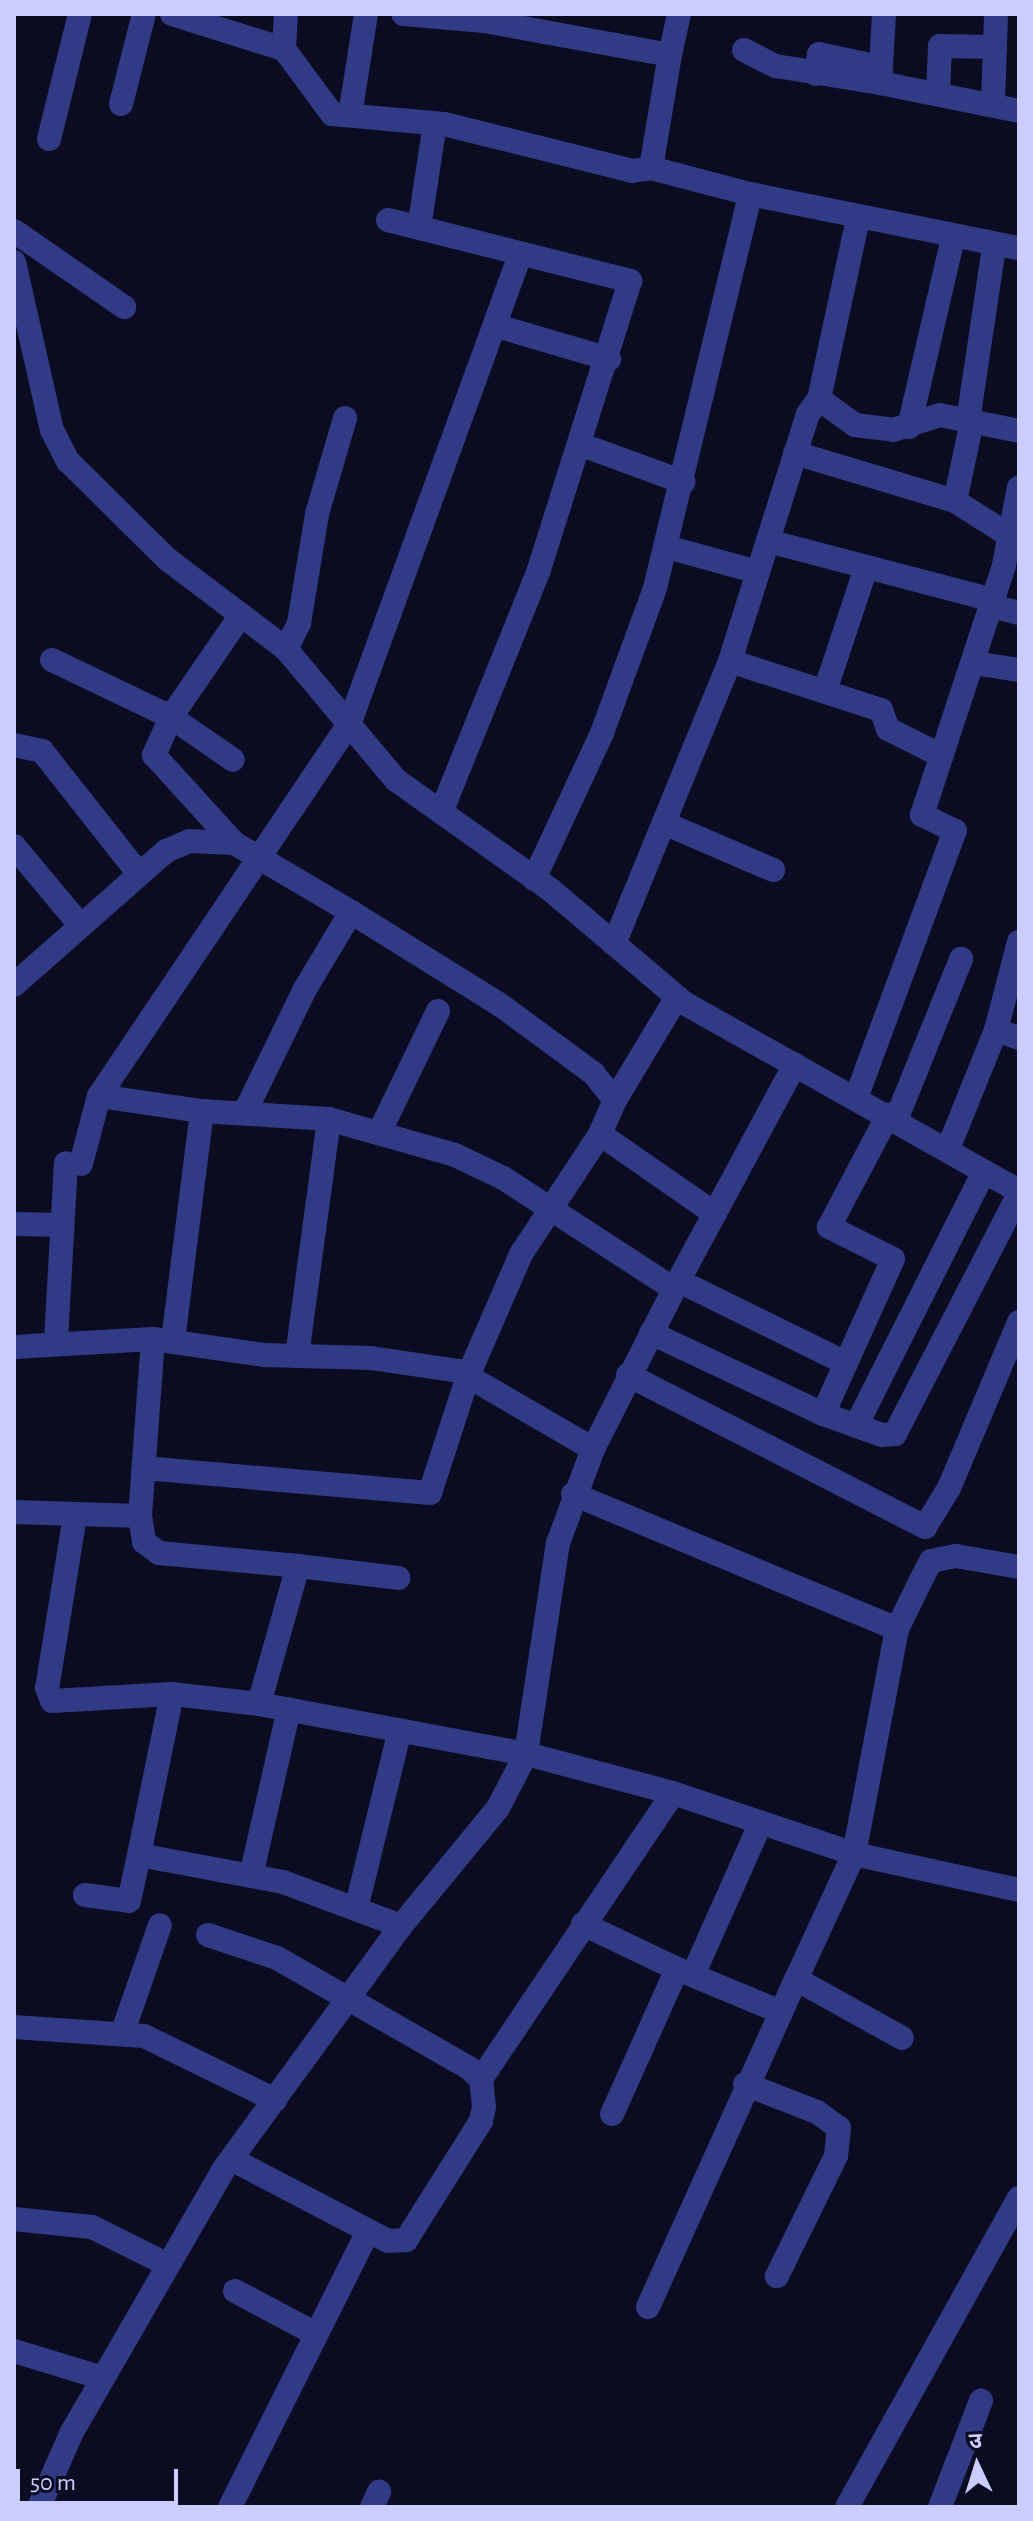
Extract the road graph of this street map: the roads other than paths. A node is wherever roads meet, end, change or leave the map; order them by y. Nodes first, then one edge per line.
1 (80, 14) edge
2 (144, 14) edge
3 (172, 14) edge
4 (286, 14) edge
5 (366, 14) edge
6 (403, 14) edge
7 (679, 14) edge
8 (884, 14) edge
9 (996, 14) edge
10 (995, 47) junction
11 (284, 49) junction
12 (744, 50) dead end
13 (670, 55) junction
14 (880, 75) junction
15 (938, 94) junction
16 (121, 104) dead end
17 (993, 105) junction
18 (1019, 111) edge
19 (350, 115) junction
20 (435, 123) junction
21 (49, 139) dead end
22 (651, 168) junction
23 (750, 194) junction
24 (858, 218) junction
25 (388, 220) dead end
26 (419, 228) junction
27 (14, 231) edge
28 (953, 238) junction
29 (994, 247) junction
30 (1019, 248) edge
31 (520, 254) junction
32 (14, 262) edge
33 (17, 288) edge
34 (124, 307) dead end
35 (497, 326) junction
36 (609, 359) junction
37 (819, 399) junction
38 (345, 418) dead end
39 (970, 421) junction
40 (855, 425) junction
41 (909, 427) junction
42 (1019, 431) edge
43 (582, 445) junction
44 (795, 453) junction
45 (840, 467) junction
46 (683, 482) junction
47 (1019, 487) edge
48 (955, 501) junction
49 (1010, 536) junction
50 (768, 541) junction
51 (667, 547) junction
52 (1012, 567) edge
53 (865, 571) junction
54 (758, 572) junction
55 (992, 603) junction
56 (1019, 613) edge
57 (241, 615) junction
58 (286, 649) junction
59 (52, 660) dead end
60 (730, 661) junction
61 (974, 663) junction
62 (1019, 670) edge
63 (825, 691) junction
64 (171, 717) junction
65 (350, 722) junction
66 (14, 745) edge
67 (942, 756) junction
68 (233, 760) dead end
69 (441, 812) junction
70 (664, 823) junction
71 (234, 843) junction
72 (14, 846) edge
73 (259, 858) junction
74 (773, 870) dead end
75 (139, 874) junction
76 (534, 879) junction
77 (351, 912) junction
78 (81, 926) junction
79 (1019, 942) edge
80 (614, 944) junction
81 (961, 959) dead end
82 (18, 974) edge
83 (677, 997) junction
84 (438, 1011) dead end
85 (1007, 1034) edge
86 (795, 1064) junction
87 (99, 1096) junction
88 (856, 1098) junction
89 (615, 1100) junction
90 (202, 1111) junction
91 (245, 1112) junction
92 (892, 1117) junction
93 (329, 1119) junction
94 (381, 1129) junction
95 (600, 1134) junction
96 (948, 1149) junction
97 (984, 1171) junction
98 (1019, 1193) edge
99 (550, 1212) junction
100 (715, 1214) junction
101 (14, 1224) edge
102 (62, 1225) junction
103 (676, 1285) junction
104 (1018, 1325) edge
105 (651, 1333) junction
106 (163, 1340) junction
107 (56, 1341) junction
108 (14, 1347) edge
109 (297, 1356) junction
110 (846, 1363) junction
111 (628, 1375) junction
112 (468, 1376) junction
113 (823, 1414) junction
114 (856, 1426) junction
115 (593, 1449) junction
116 (144, 1468) junction
117 (573, 1494) junction
118 (14, 1512) edge
119 (75, 1516) junction
120 (140, 1516) junction
121 (298, 1566) junction
122 (1019, 1567) edge
123 (398, 1578) dead end
124 (897, 1629) junction
125 (172, 1694) junction
126 (259, 1704) junction
127 (289, 1709) junction
128 (400, 1730) junction
129 (526, 1754) junction
130 (673, 1793) junction
131 (761, 1822) junction
132 (854, 1854) junction
133 (139, 1855) junction
134 (251, 1876) junction
135 (1019, 1890) edge
136 (85, 1895) dead end
137 (356, 1909) junction
138 (583, 1924) junction
139 (160, 1925) dead end
140 (401, 1926) junction
141 (208, 1935) dead end
142 (685, 1972) junction
143 (796, 1979) junction
144 (350, 1997) junction
145 (781, 2012) junction
146 (14, 2027) edge
147 (122, 2034) junction
148 (902, 2038) dead end
149 (481, 2079) junction
150 (745, 2084) junction
151 (275, 2100) junction
152 (612, 2114) dead end
153 (231, 2159) junction
154 (1019, 2198) edge
155 (14, 2219) edge
156 (368, 2231) junction
157 (168, 2265) junction
158 (777, 2276) dead end
159 (235, 2291) dead end
160 (648, 2307) dead end
161 (316, 2334) junction
162 (14, 2351) edge
163 (103, 2378) junction
164 (981, 2401) dead end
165 (39, 2507) edge
166 (230, 2507) edge
167 (847, 2507) edge
168 (940, 2507) edge

1 - 21 street
2 - 16 street
3 - 11 street
4 - 11 street
5 - 19 street
6 - 13 street
7 - 13 street
8 - 14 street
9 - 10 street
10 - 15 street
10 - 17 street
11 - 19 street
12 - 14 street
13 - 22 street
14 - 15 street
15 - 17 street
17 - 18 street
19 - 20 street
20 - 22 street
20 - 26 street
22 - 23 street
23 - 24 street
23 - 46 street
24 - 28 street
24 - 37 street
25 - 26 street
26 - 31 street
27 - 34 street
28 - 29 street
28 - 41 street
29 - 30 street
29 - 39 street
31 - 35 street
31 - 36 street
32 - 33 street
33 - 57 street
35 - 36 street
35 - 65 street
36 - 43 street
37 - 40 street
37 - 44 street
38 - 58 street
39 - 41 street
39 - 42 street
39 - 48 street
40 - 41 street
40 - 45 street
43 - 46 street
43 - 69 street
44 - 45 street
44 - 50 street
45 - 48 street
46 - 51 street
47 - 49 street
48 - 49 street
49 - 52 street
50 - 53 street
50 - 54 street
51 - 54 street
51 - 76 street
52 - 55 street
53 - 55 street
53 - 63 street
54 - 60 street
55 - 56 street
55 - 61 street
57 - 58 street
57 - 64 street
58 - 65 street
59 - 64 street
60 - 63 street
60 - 70 street
61 - 62 street
61 - 67 street
63 - 67 street
64 - 68 street
64 - 71 street
65 - 69 street
65 - 73 street
66 - 75 street
67 - 88 street
69 - 76 street
70 - 74 street
70 - 80 street
71 - 73 street
71 - 75 street
72 - 78 street
73 - 77 street
73 - 87 street
75 - 78 street
76 - 80 street
77 - 89 street
77 - 91 street
78 - 82 street
79 - 85 street
80 - 83 street
81 - 92 street
83 - 86 street
83 - 89 street
84 - 94 street
85 - 96 street
86 - 88 street
86 - 100 street
87 - 90 street
87 - 102 street
88 - 92 street
89 - 95 street
90 - 91 street
90 - 106 street
91 - 93 street
92 - 96 street
92 - 110 street
93 - 94 street
93 - 109 street
94 - 99 street
95 - 99 street
95 - 100 street
96 - 97 street
97 - 98 street
97 - 114 street
98 - 114 street
99 - 103 street
99 - 112 street
100 - 103 street
101 - 102 street
102 - 107 street
103 - 105 street
103 - 110 street
104 - 111 street
105 - 111 street
105 - 113 street
106 - 107 street
106 - 109 street
106 - 116 street
107 - 108 street
109 - 112 street
110 - 113 street
111 - 115 street
112 - 115 street
112 - 116 street
113 - 114 street
115 - 117 street
116 - 120 street
117 - 124 street
117 - 129 street
118 - 119 street
119 - 120 street
119 - 125 street
120 - 121 street
121 - 123 street
121 - 126 street
122 - 124 street
124 - 132 street
125 - 126 street
125 - 133 street
126 - 127 street
127 - 128 street
127 - 134 street
128 - 129 street
128 - 137 street
129 - 130 street
129 - 140 street
130 - 131 street
130 - 138 street
131 - 132 street
131 - 142 street
132 - 135 street
132 - 143 street
133 - 134 street
133 - 136 street
134 - 137 street
137 - 140 street
138 - 142 street
138 - 149 street
139 - 147 street
140 - 144 street
141 - 144 street
142 - 145 street
142 - 152 street
143 - 145 street
143 - 148 street
144 - 149 street
144 - 151 street
145 - 150 street
146 - 147 street
147 - 151 street
149 - 156 street
150 - 158 street
150 - 160 street
151 - 153 street
153 - 156 street
153 - 157 street
154 - 167 street
155 - 157 street
156 - 161 street
157 - 163 street
159 - 161 street
161 - 166 street
162 - 163 street
163 - 165 street
164 - 168 street

